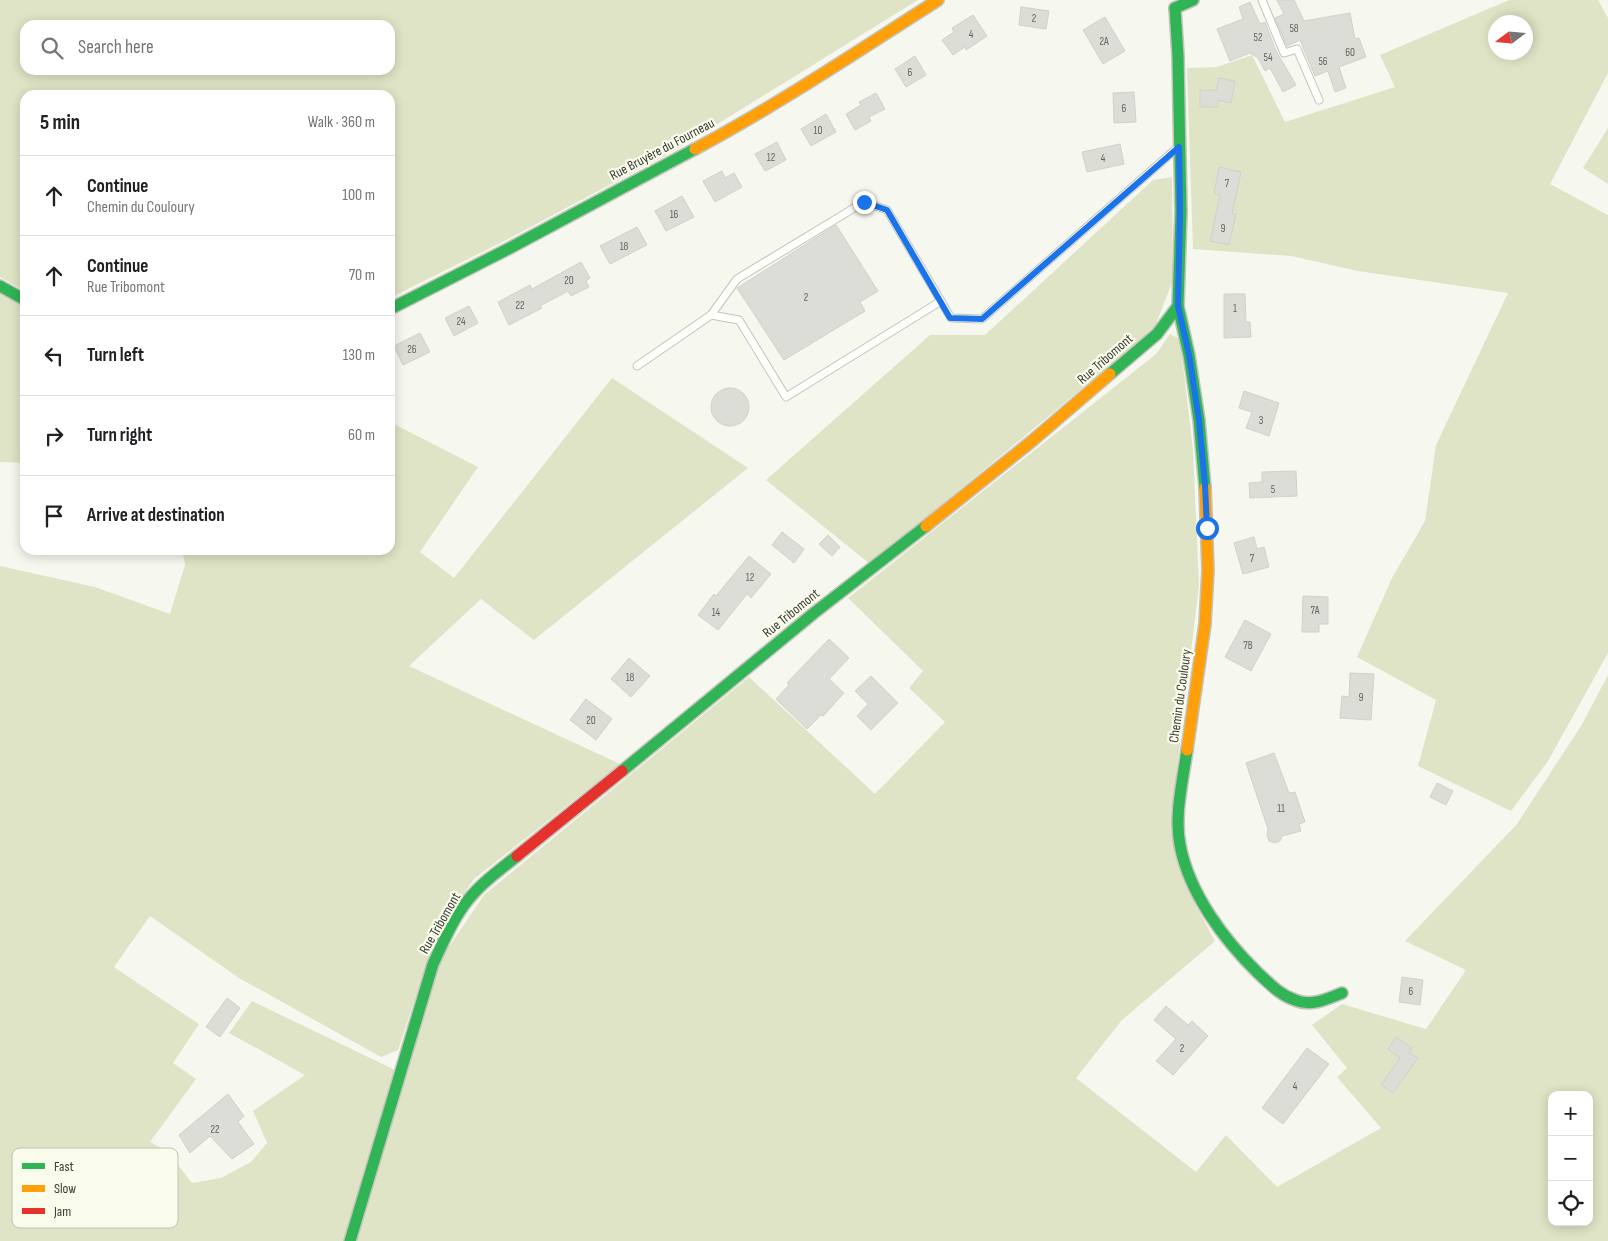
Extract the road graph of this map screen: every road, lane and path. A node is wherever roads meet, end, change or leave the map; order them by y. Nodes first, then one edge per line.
1 (938, 0) edge
2 (1193, 0) edge
3 (1262, 0) edge
4 (1319, 100) dead end
5 (1179, 147) junction
6 (0, 286) edge
7 (20, 297) edge
8 (941, 302) junction
9 (395, 306) edge
10 (1178, 306) junction
11 (711, 315) junction
12 (637, 366) dead end
13 (1342, 993) dead end
14 (350, 1241) edge

1 - 9 street, Rue Bruyère du Fourneau
2 - 5 street
3 - 4 lane
5 - 8 lane
5 - 10 street
6 - 7 street
8 - 11 lane
8 - 11 lane
10 - 13 street, Chemin du Couloury
10 - 14 street, Rue Tribomont
11 - 12 lane

